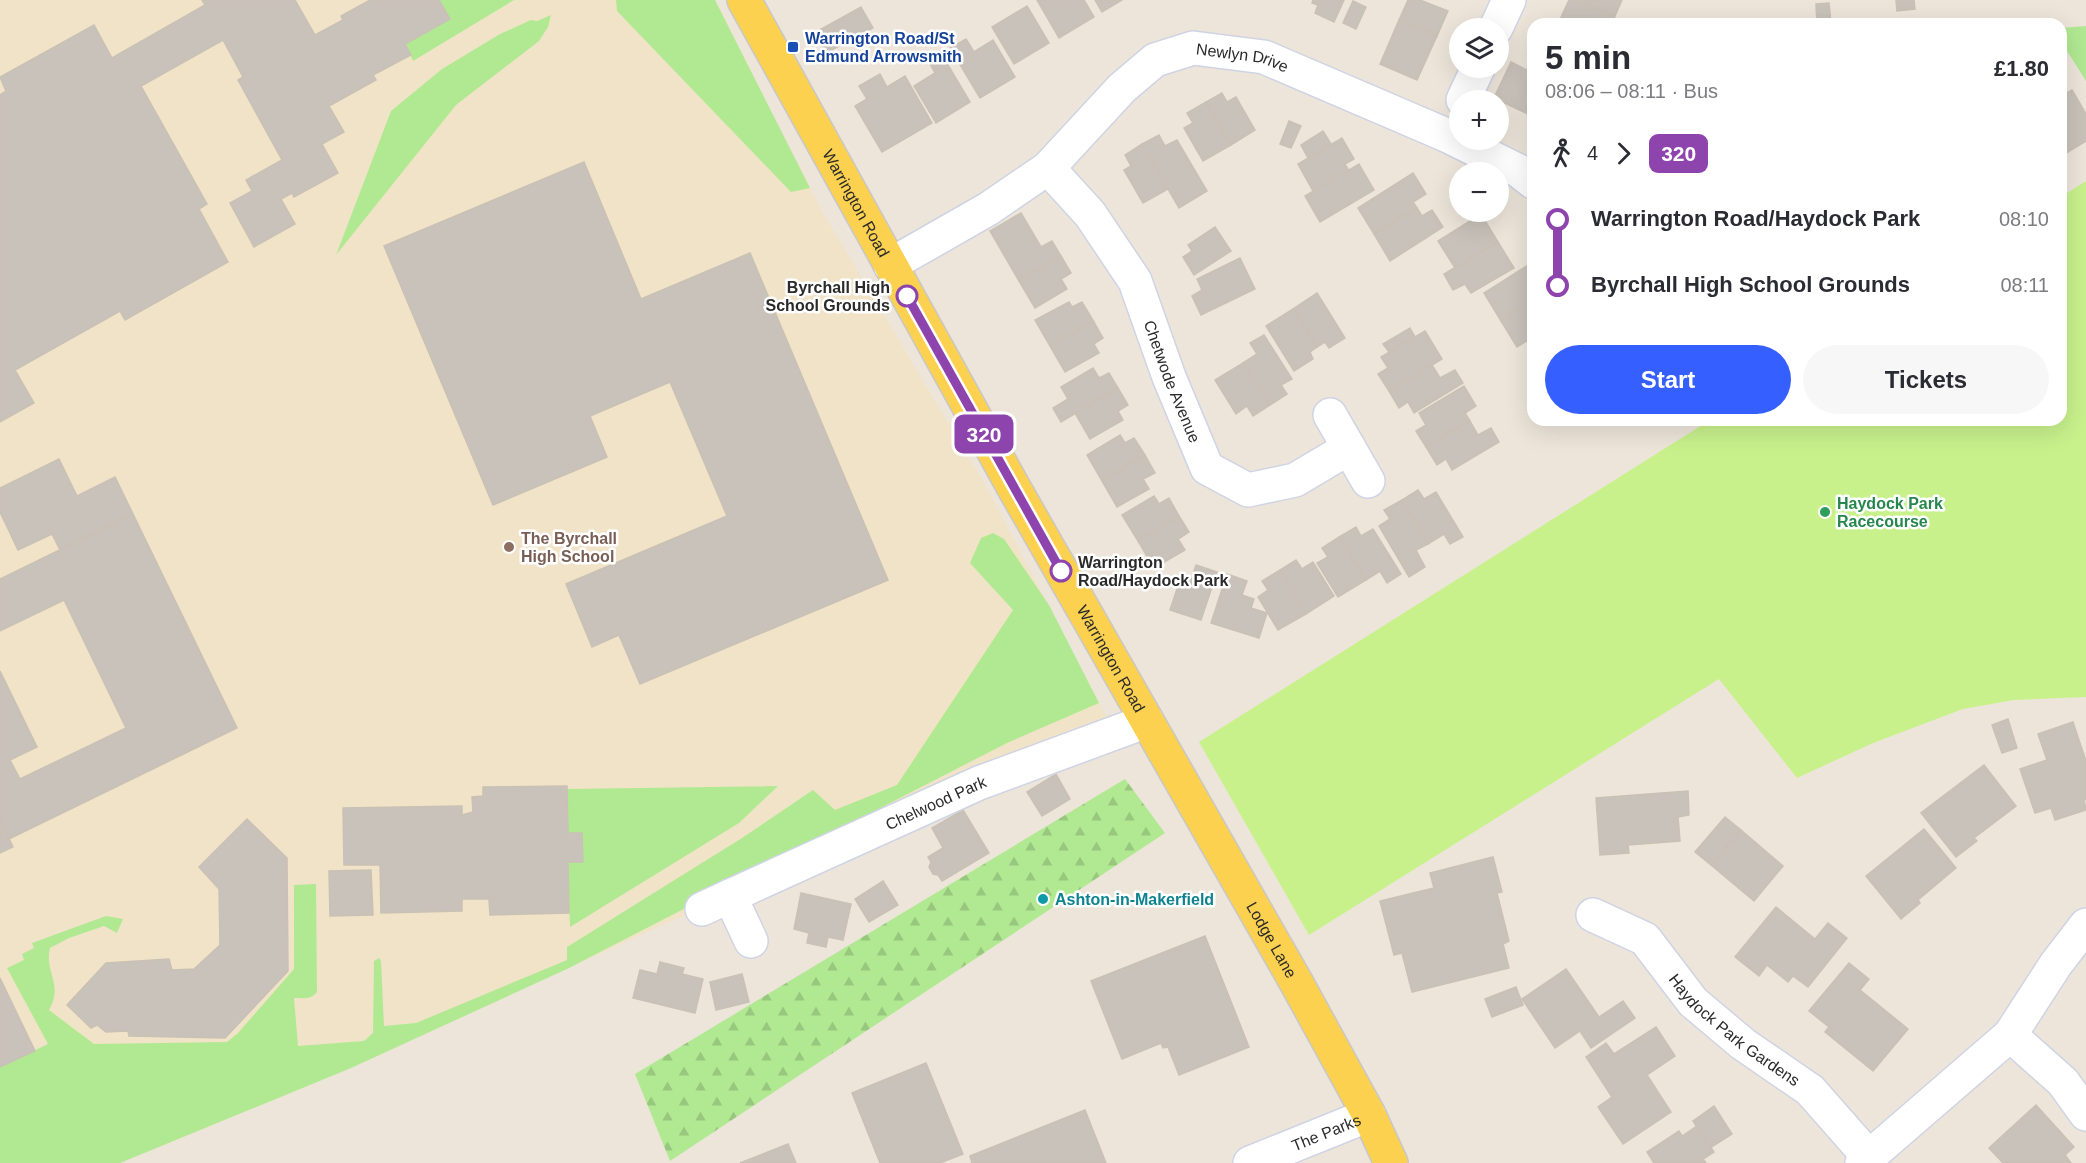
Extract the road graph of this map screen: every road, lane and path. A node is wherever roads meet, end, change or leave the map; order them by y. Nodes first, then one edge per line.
1 (744, 0) edge
2 (1509, 0) edge
3 (1501, 18) edge
4 (1449, 120) edge
5 (1491, 150) edge
6 (1048, 168) junction
7 (1527, 177) edge
8 (890, 265) junction
9 (1330, 415) dead end
10 (1349, 448) junction
11 (1368, 481) dead end
12 (1148, 721) junction
13 (1593, 915) dead end
14 (2086, 925) edge
15 (751, 941) dead end
16 (2010, 1035) junction
17 (2086, 1114) edge
18 (1370, 1115) junction
19 (1866, 1160) edge
20 (1250, 1163) edge
21 (1391, 1163) edge

1 - 8 main road, Warrington Road
2 - 3 street
4 - 6 street, Newlyn Drive
5 - 7 street, Newlyn Drive
6 - 8 street, Newlyn Drive
6 - 10 street, Chetwode Avenue
8 - 12 main road, Warrington Road
9 - 10 street
10 - 11 street
12 - 15 street, Chelwood Park
12 - 18 main road, Lodge Lane
13 - 19 street, Haydock Park Gardens
14 - 16 street, Haydock Park Gardens
16 - 17 street
16 - 19 street, Haydock Park Gardens
18 - 20 street, The Parks
18 - 21 main road, Lodge Lane

